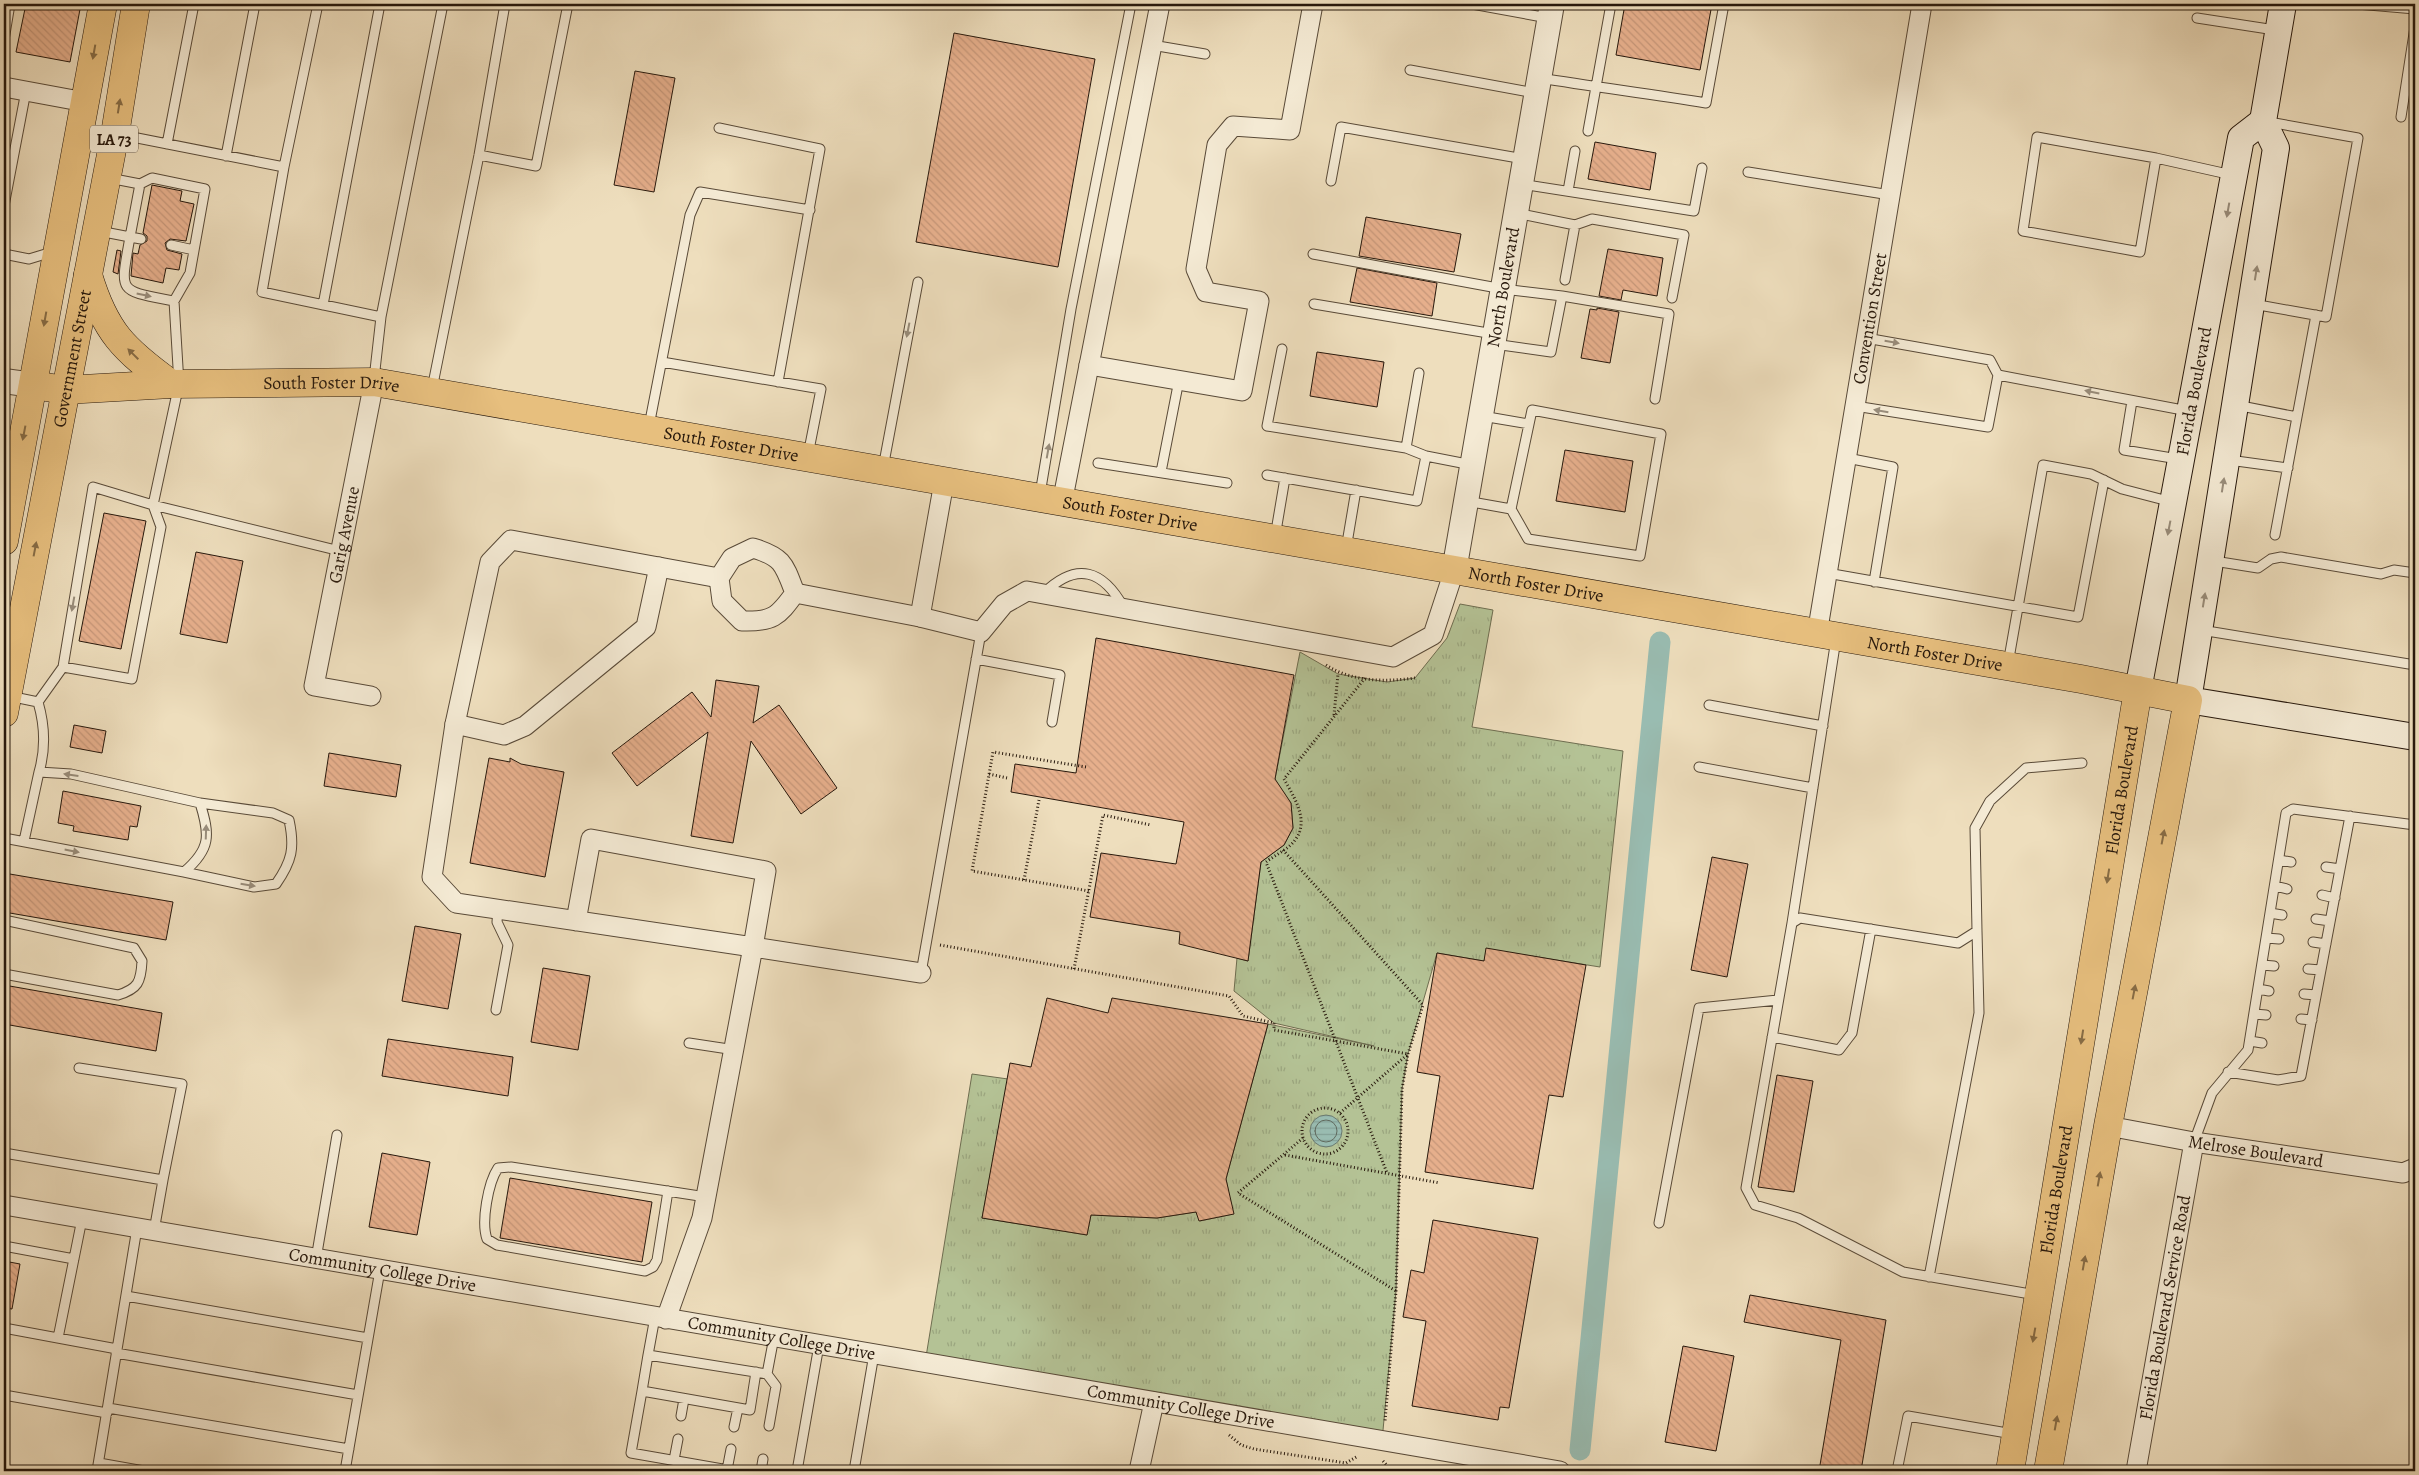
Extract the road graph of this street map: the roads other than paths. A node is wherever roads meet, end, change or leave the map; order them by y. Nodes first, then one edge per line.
1 (10, 4) edge
2 (103, 4) edge
3 (136, 4) edge
4 (194, 4) edge
5 (255, 4) edge
6 (318, 4) edge
7 (380, 4) edge
8 (443, 4) edge
9 (504, 4) edge
10 (568, 4) edge
11 (1130, 4) edge
12 (1160, 4) edge
13 (1313, 4) edge
14 (1472, 4) edge
15 (1611, 4) edge
16 (1724, 4) edge
17 (1922, 4) edge
18 (2283, 4) edge
19 (2357, 4) edge
20 (2415, 9) edge
21 (1551, 11) edge
22 (2197, 18) dead end
23 (2415, 27) edge
24 (2278, 31) junction
25 (4, 40) edge
26 (1152, 45) junction
27 (1205, 54) dead end
28 (1410, 70) dead end
29 (1538, 86) junction
30 (4, 87) edge
31 (1597, 88) junction
32 (26, 91) junction
33 (85, 102) junction
34 (2400, 117) dead end
35 (2264, 121) junction
36 (719, 128) dead end
37 (1588, 131) dead end
38 (115, 134) junction
39 (167, 144) junction
40 (1575, 151) dead end
41 (479, 155) junction
42 (226, 156) junction
43 (2156, 158) junction
44 (1525, 160) junction
45 (284, 167) junction
46 (1702, 168) dead end
47 (1748, 172) dead end
48 (2234, 175) junction
49 (106, 177) junction
50 (1331, 181) dead end
51 (140, 184) junction
52 (1521, 184) junction
53 (1568, 191) junction
54 (1890, 195) junction
55 (4, 206) edge
56 (810, 210) junction
57 (1516, 213) junction
58 (1575, 225) junction
59 (96, 230) junction
60 (130, 237) junction
61 (141, 239) dead end
62 (171, 245) dead end
63 (194, 250) junction
64 (4, 254) edge
65 (1313, 254) dead end
66 (41, 269) junction
67 (87, 274) junction
68 (1565, 280) dead end
69 (918, 282) dead end
70 (1503, 289) junction
71 (1562, 296) junction
72 (1672, 298) dead end
73 (174, 301) junction
74 (2252, 303) junction
75 (1314, 304) dead end
76 (323, 305) junction
77 (2316, 315) junction
78 (382, 317) junction
79 (1866, 338) junction
80 (1494, 339) junction
81 (1282, 350) dead end
82 (662, 362) junction
83 (1089, 364) junction
84 (1419, 373) dead end
85 (1998, 375) junction
86 (1178, 380) junction
87 (4, 381) edge
88 (374, 382) junction
89 (778, 382) junction
90 (175, 384) junction
91 (33, 385) junction
92 (65, 390) junction
93 (432, 392) junction
94 (1656, 399) dead end
95 (2132, 401) junction
96 (2236, 405) junction
97 (1855, 406) junction
98 (2191, 411) junction
99 (1481, 416) junction
100 (2297, 417) junction
101 (1529, 424) junction
102 (648, 430) junction
103 (1406, 448) junction
104 (1426, 456) junction
105 (808, 458) junction
106 (1846, 458) junction
107 (2181, 459) junction
108 (2227, 459) junction
109 (1098, 463) dead end
110 (1472, 465) junction
111 (2288, 468) junction
112 (883, 471) junction
113 (10, 472) edge
114 (1161, 472) junction
115 (1267, 476) dead end
116 (1285, 478) junction
117 (2104, 480) junction
118 (944, 482) junction
119 (1227, 483) dead end
120 (1356, 490) junction
121 (1051, 501) junction
122 (1466, 502) junction
123 (2173, 502) junction
124 (153, 505) junction
125 (1511, 509) junction
126 (6, 514) edge
127 (2275, 535) dead end
128 (1274, 540) junction
129 (4, 541) edge
130 (340, 550) junction
131 (1345, 552) junction
132 (2211, 560) junction
133 (659, 567) junction
134 (1454, 571) junction
135 (1827, 573) junction
136 (2415, 573) edge
137 (719, 578) junction
138 (1874, 582) junction
139 (795, 593) junction
140 (1043, 594) junction
141 (2018, 606) junction
142 (1124, 608) junction
143 (920, 617) junction
144 (2199, 630) junction
145 (981, 632) junction
146 (1827, 636) junction
147 (976, 659) junction
148 (2415, 665) edge
149 (2008, 666) junction
150 (62, 667) junction
151 (2138, 690) junction
152 (371, 696) dead end
153 (2188, 700) junction
154 (38, 702) junction
155 (5, 704) edge
156 (1709, 705) dead end
157 (1052, 722) dead end
158 (455, 724) junction
159 (1823, 726) junction
160 (2415, 737) edge
161 (2082, 763) dead end
162 (1699, 767) dead end
163 (39, 772) junction
164 (1813, 788) junction
165 (200, 803) junction
166 (2350, 816) junction
167 (2415, 824) edge
168 (4, 838) edge
169 (24, 841) junction
170 (2279, 860) junction
171 (2291, 862) dead end
172 (2326, 867) dead end
173 (2340, 869) junction
174 (184, 872) junction
175 (2274, 886) junction
176 (2286, 889) dead end
177 (2322, 896) dead end
178 (2334, 898) junction
179 (498, 909) junction
180 (2270, 913) junction
181 (2282, 915) dead end
182 (2316, 919) dead end
183 (4, 920) edge
184 (576, 921) junction
185 (2330, 921) junction
186 (1792, 923) junction
187 (1871, 928) junction
188 (1977, 931) junction
189 (2266, 938) junction
190 (2279, 939) dead end
191 (2313, 942) dead end
192 (2326, 944) junction
193 (753, 946) junction
194 (2262, 965) junction
195 (2274, 966) dead end
196 (2308, 969) dead end
197 (2321, 970) junction
198 (921, 973) joint
199 (4, 974) edge
200 (2258, 989) junction
201 (2269, 991) dead end
202 (2304, 994) dead end
203 (2316, 996) junction
204 (1778, 1000) junction
205 (496, 1010) dead end
206 (2254, 1014) junction
207 (2266, 1015) dead end
208 (2300, 1019) dead end
209 (2312, 1020) junction
210 (1772, 1036) junction
211 (2250, 1041) junction
212 (689, 1043) dead end
213 (2262, 1043) dead end
214 (735, 1050) junction
215 (79, 1068) dead end
216 (2228, 1072) junction
217 (2108, 1126) junction
218 (337, 1135) dead end
219 (2194, 1142) junction
220 (4, 1154) edge
221 (2411, 1175) edge
222 (163, 1180) junction
223 (668, 1191) junction
224 (706, 1197) junction
225 (4, 1205) edge
226 (82, 1219) junction
227 (1659, 1223) dead end
228 (146, 1230) junction
229 (4, 1246) edge
230 (74, 1259) junction
231 (316, 1259) junction
232 (380, 1270) junction
233 (1929, 1277) junction
234 (126, 1296) junction
235 (2041, 1296) junction
236 (661, 1318) junction
237 (4, 1328) edge
238 (774, 1337) junction
239 (58, 1338) junction
240 (368, 1338) junction
241 (819, 1345) junction
242 (117, 1351) junction
243 (648, 1354) junction
244 (874, 1354) junction
245 (756, 1372) junction
246 (768, 1374) junction
247 (642, 1391) junction
248 (4, 1395) edge
249 (358, 1395) junction
250 (684, 1399) junction
251 (1154, 1402) junction
252 (738, 1408) junction
253 (107, 1410) junction
254 (681, 1416) dead end
255 (769, 1426) dead end
256 (734, 1427) dead end
257 (2016, 1435) junction
258 (678, 1438) dead end
259 (731, 1448) dead end
260 (349, 1449) junction
261 (763, 1459) dead end
262 (674, 1460) junction
263 (98, 1467) edge
264 (1520, 1468) edge
265 (144, 1471) edge
266 (345, 1471) edge
267 (730, 1471) edge
268 (761, 1471) edge
269 (796, 1471) edge
270 (854, 1471) edge
271 (1139, 1471) edge
272 (1560, 1471) edge
273 (1897, 1471) edge
274 (2010, 1471) edge
275 (2048, 1471) edge
276 (2136, 1471) edge

1 - 25 lane
2 -> 33 main road, Government Street / LA 73
38 -> 3 main road, Government Street / LA 73
4 - 39 lane
5 - 42 lane
6 - 45 lane
7 - 76 lane
8 - 78 lane
9 - 41 lane
10 - 41 lane
121 -> 11 lane
12 - 26 street
13 - 86 street
14 - 21 lane
15 - 31 lane
16 - 31 lane
17 - 54 street, Convention Street
18 - 24 main road
19 - 20 lane
21 - 29 street, North Boulevard
22 - 24 lane
23 - 34 lane
24 - 35 main road
26 - 27 lane
26 - 83 street
28 - 29 lane
29 - 31 lane
29 - 44 street, North Boulevard
30 - 32 street
31 - 37 lane
32 - 33 street
32 - 55 lane
33 - 66 main road, Government Street / LA 73
35 - 48 main road, Florida Boulevard
74 -> 35 main road
35 - 77 lane
36 - 56 lane
38 - 39 lane
38 - 49 main road, Government Street / LA 73
39 - 42 lane
40 - 53 lane
41 - 93 lane
42 - 45 lane
43 - 43 lane
43 - 48 lane
44 - 50 lane
44 - 52 street, North Boulevard
45 - 76 lane
46 - 53 lane
47 - 54 lane
48 -> 98 main road, Florida Boulevard
49 - 51 lane
49 - 59 main road, Government Street / LA 73
51 - 60 lane
51 - 63 lane
52 - 53 lane
52 - 57 street, North Boulevard
54 - 79 street, Convention Street
56 - 82 lane
56 - 89 lane
57 - 58 lane
57 - 70 street, North Boulevard
58 - 68 lane
58 - 72 lane
59 - 60 lane
59 - 67 main road, Government Street / LA 73
60 - 61 lane
60 -> 73 lane
62 - 63 lane
63 - 73 lane
64 - 66 lane
65 - 70 lane
66 -> 91 main road, Government Street / LA 73
90 -> 67 main road
67 - 92 main road, Government Street / LA 73
69 -> 112 lane
70 - 71 lane
70 - 80 street, North Boulevard
71 - 80 lane
71 - 94 lane
73 - 90 lane
74 - 77 lane
74 - 96 main road
75 - 80 lane
76 - 78 lane
77 - 100 lane
78 - 88 lane
79 -> 85 lane
79 - 97 street, Convention Street
80 - 99 street, North Boulevard
81 - 103 lane
82 - 89 lane
82 - 102 lane
83 - 86 street
83 - 121 street
84 - 103 lane
95 -> 85 lane
85 -> 97 lane
86 - 114 lane
87 - 91 street, South Foster Drive
88 - 90 main road, South Foster Drive
88 - 93 main road, South Foster Drive
88 - 130 street, Garig Avenue
89 - 105 lane
90 - 92 main road, South Foster Drive
90 - 124 lane
91 - 92 main road, South Foster Drive
91 -> 113 main road, Government Street / LA 73
155 -> 92 main road, Government Street / LA 73
93 - 102 main road, South Foster Drive
95 - 98 lane
95 - 107 lane
96 - 100 lane
96 - 108 main road
97 - 106 street, Convention Street
98 - 107 main road, Florida Boulevard
99 - 101 lane
99 - 110 street, North Boulevard
100 - 111 lane
101 - 125 lane
101 - 125 lane
102 - 105 main road, South Foster Drive
103 - 104 lane
104 - 110 lane
104 - 120 lane
105 - 112 main road, South Foster Drive
106 - 135 street, Convention Street
106 - 138 lane
107 - 123 main road, Florida Boulevard
108 - 111 lane
132 -> 108 main road
109 - 114 lane
110 - 122 street, North Boulevard
111 - 127 lane
112 - 118 main road, South Foster Drive
113 - 126 main road, Government Street / LA 73
114 - 119 lane
115 - 116 lane
116 - 120 lane
116 - 128 lane
117 - 123 lane
117 - 141 lane
117 - 141 lane
118 - 121 main road, South Foster Drive
118 - 143 street
120 - 131 lane
121 - 128 main road, South Foster Drive
122 - 125 lane
122 - 134 street, North Boulevard
123 -> 151 main road, Florida Boulevard
124 - 130 lane
124 -> 150 lane
124 - 150 lane
126 - 129 main road, Government Street / LA 73
128 - 131 main road, South Foster Drive
130 - 152 street, Garig Avenue
131 - 134 main road, South Foster Drive
132 - 136 lane
144 -> 132 main road
133 - 137 street
133 - 158 street
133 - 158 street
134 - 142 street
134 - 146 main road, North Foster Drive
135 - 138 lane
135 - 146 street, Convention Street
137 - 139 street
137 - 139 street
138 - 141 lane
139 - 143 street
140 - 142 street
140 - 142 lane
140 - 145 street
141 - 149 lane
143 - 145 street
144 - 148 lane
144 - 153 main road
145 - 147 lane
146 - 149 main road, North Foster Drive
146 - 159 lane
147 - 157 lane
147 - 198 lane
149 - 151 main road, North Foster Drive
150 - 154 lane
151 - 153 main road, North Foster Drive
151 -> 235 main road, Florida Boulevard
153 - 160 main road, North Foster Drive
217 -> 153 main road
154 - 155 lane
154 - 163 lane
156 - 159 lane
158 - 179 street
159 - 164 lane
161 - 188 lane
162 - 164 lane
165 -> 163 lane
163 - 169 lane
164 - 186 lane
174 -> 165 lane
174 -> 165 lane
166 - 167 lane
166 - 170 lane
166 - 173 lane
168 - 169 lane
169 -> 174 lane
170 - 171 lane
170 - 175 lane
172 - 173 lane
173 - 178 lane
175 - 176 lane
175 - 180 lane
177 - 178 lane
178 - 185 lane
179 - 184 street
179 - 205 lane
180 - 181 lane
180 - 189 lane
182 - 185 lane
183 - 199 lane
184 - 193 street
184 - 193 street
185 - 192 lane
186 - 187 lane
186 - 204 lane
187 - 188 lane
187 - 210 lane
188 - 233 lane
189 - 190 lane
189 - 194 lane
191 - 192 lane
192 - 197 lane
193 - 198 street
193 - 214 street
194 - 195 lane
194 - 200 lane
196 - 197 lane
197 - 203 lane
200 - 201 lane
200 - 206 lane
202 - 203 lane
203 - 209 lane
204 - 210 lane
204 - 227 lane
206 - 207 lane
206 - 211 lane
208 - 209 lane
209 - 216 lane
210 - 233 lane
211 - 213 lane
211 - 216 lane
212 - 214 lane
214 - 224 street
215 - 222 lane
216 - 219 lane
217 - 219 street, Melrose Boulevard
275 -> 217 main road
218 - 231 lane
219 - 221 street, Melrose Boulevard
219 - 276 street, Florida Boulevard Service Road
220 - 222 lane
222 - 228 lane
223 - 223 lane
223 - 224 lane
224 - 236 street
225 - 226 street, Community College Drive
226 - 228 street, Community College Drive
226 - 230 lane
228 - 231 street, Community College Drive
228 - 234 lane
229 - 230 lane
230 - 239 lane
231 - 232 street, Community College Drive
232 - 236 street, Community College Drive
232 - 240 lane
233 - 235 lane
234 - 240 lane
234 - 242 lane
235 -> 257 main road, Florida Boulevard
236 - 238 street, Community College Drive
236 - 243 lane
237 - 239 lane
238 - 241 street, Community College Drive
238 - 246 lane
239 - 242 lane
240 - 249 lane
241 - 244 street, Community College Drive
241 - 269 lane
242 - 249 lane
242 - 253 lane
243 - 245 lane
243 - 247 lane
244 - 251 street, Community College Drive
244 - 270 lane
245 - 246 lane
245 - 252 lane
246 - 255 lane
247 - 250 lane
247 - 262 lane
248 - 253 lane
249 - 260 lane
250 - 252 lane
250 - 254 lane
251 - 264 street, Community College Drive
251 - 271 street
252 - 256 lane
253 - 260 lane
253 - 263 lane
257 - 273 lane
257 - 274 main road, Florida Boulevard
258 - 262 lane
259 - 267 lane
260 - 266 lane
261 - 268 lane
262 - 267 lane
263 - 265 lane
264 - 272 street, Community College Drive

